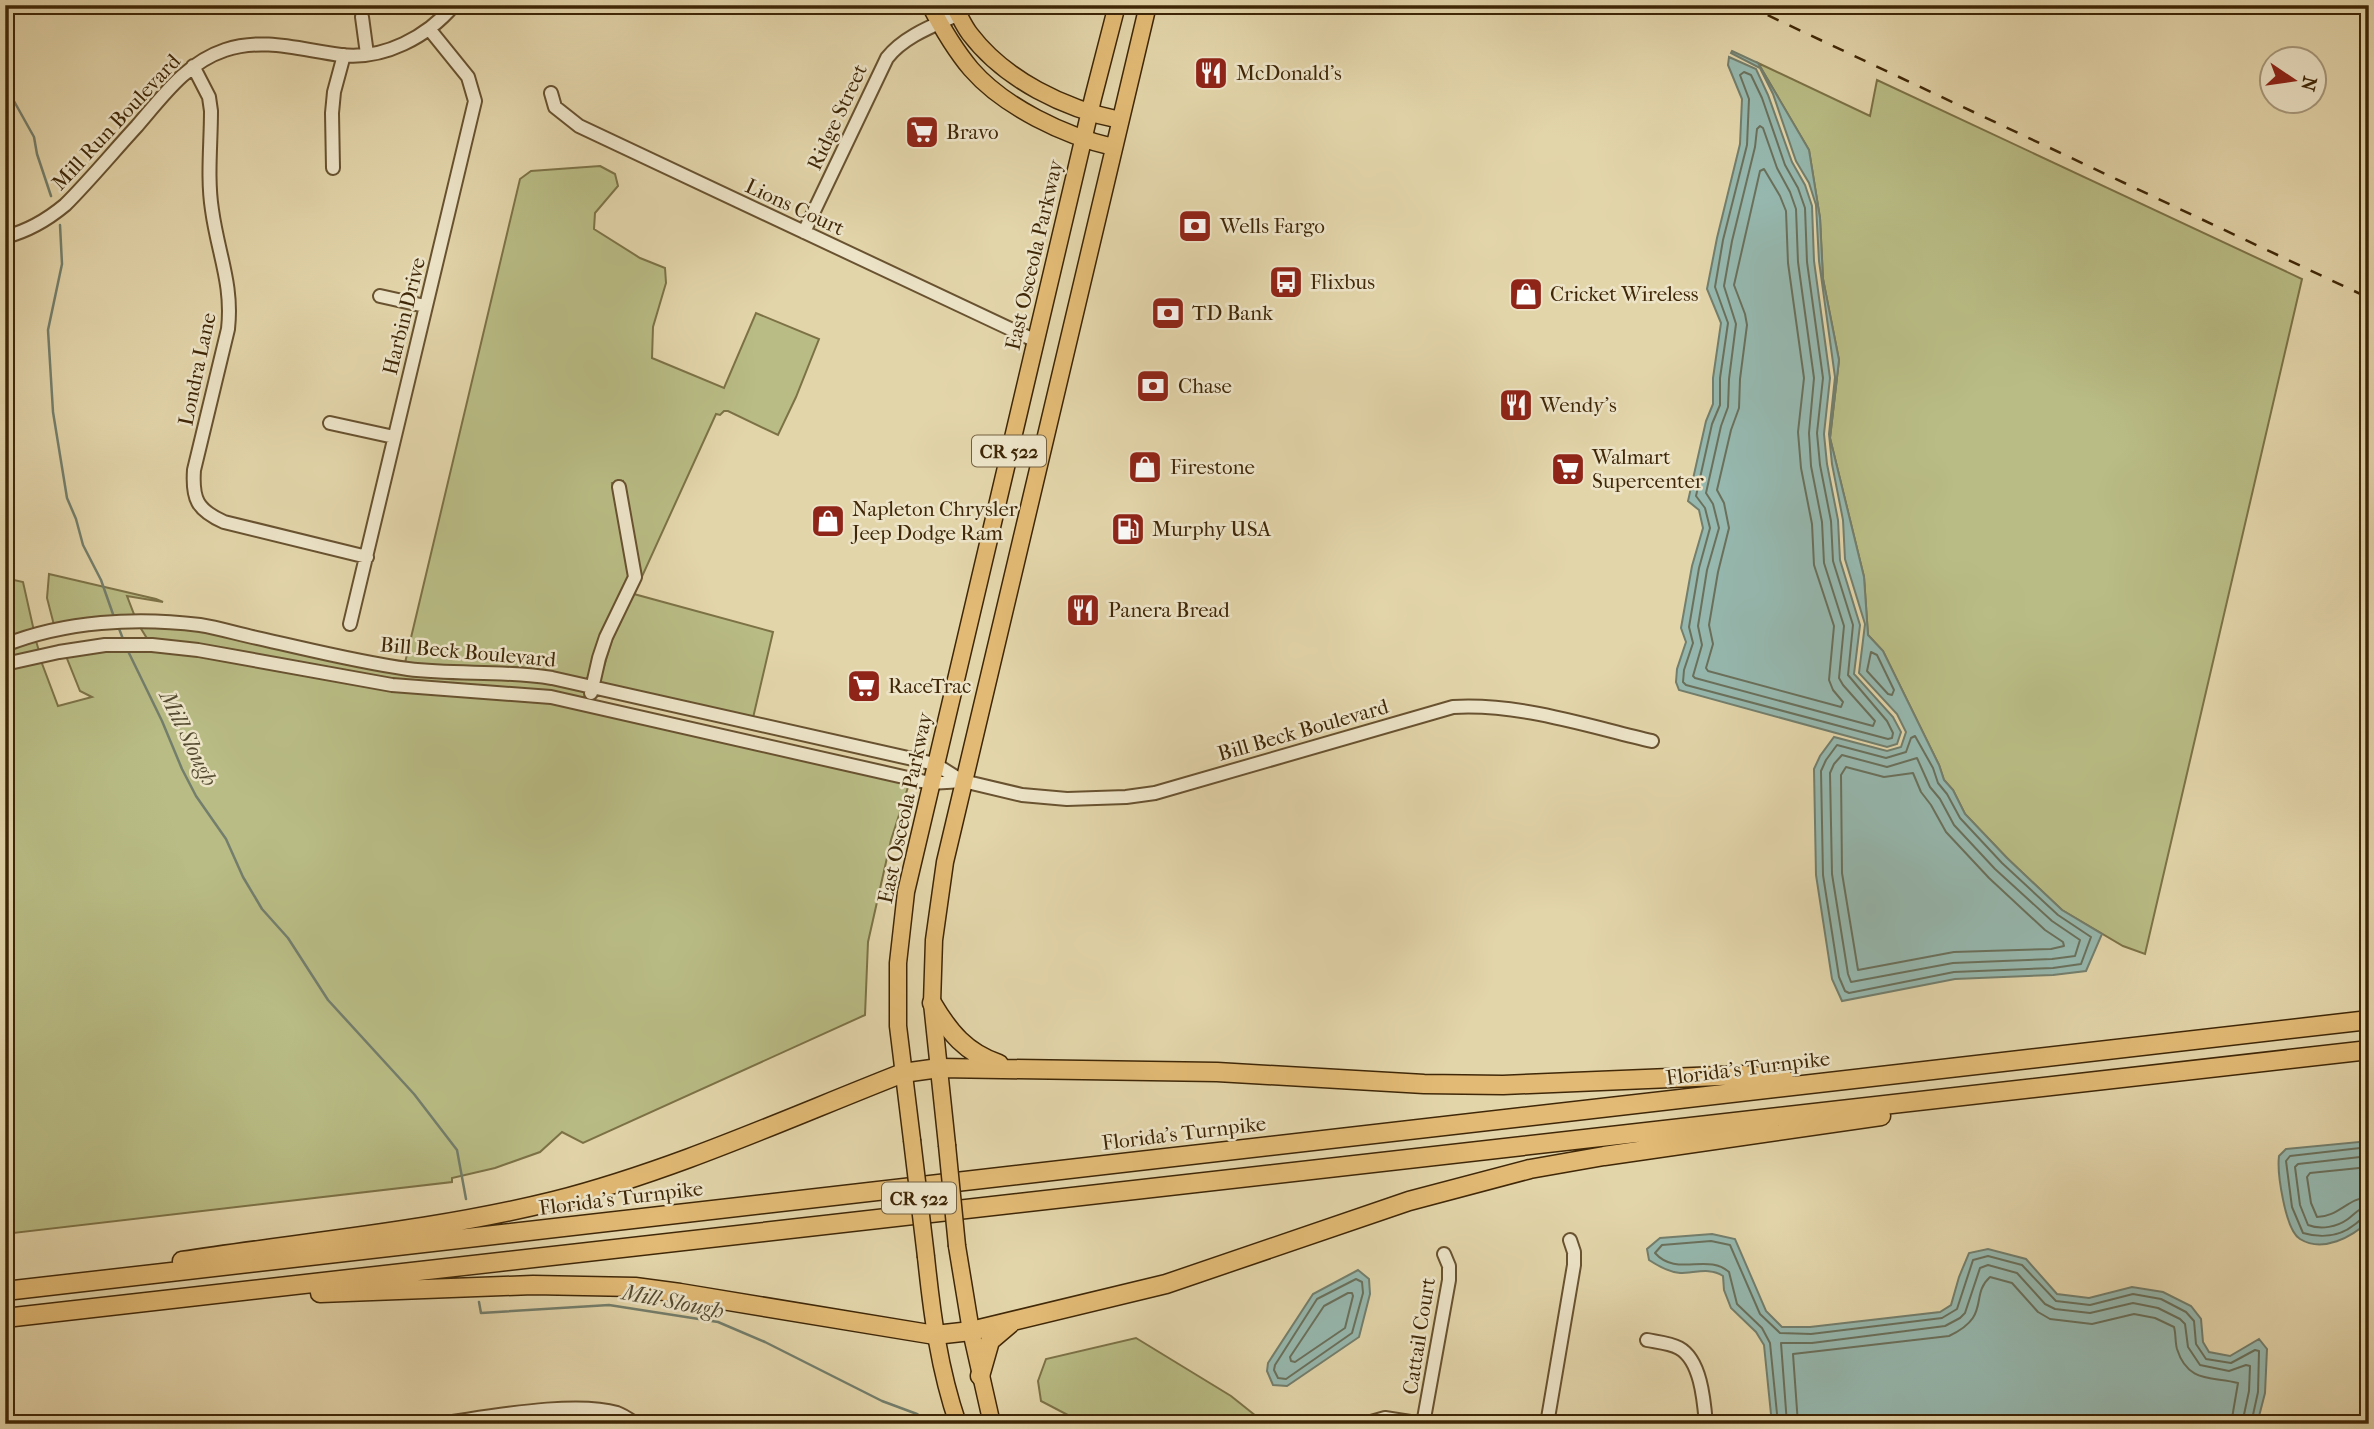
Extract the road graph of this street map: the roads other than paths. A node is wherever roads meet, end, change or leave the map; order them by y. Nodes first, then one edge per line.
1 (454, 5) edge
2 (930, 5) edge
3 (1117, 5) edge
4 (1148, 5) edge
5 (956, 9) edge
6 (362, 17) dead end
7 (939, 23) junction
8 (430, 30) junction
9 (367, 54) junction
10 (344, 55) junction
11 (193, 66) junction
12 (551, 93) dead end
13 (1089, 114) junction
14 (1120, 120) junction
15 (1083, 141) junction
16 (1113, 148) junction
17 (333, 168) dead end
18 (804, 232) junction
19 (5, 237) edge
20 (380, 296) dead end
21 (425, 306) junction
22 (1036, 341) junction
23 (330, 424) dead end
24 (394, 438) junction
25 (619, 487) dead end
26 (367, 557) junction
27 (350, 624) dead end
28 (5, 645) edge
29 (5, 664) edge
30 (593, 687) junction
31 (589, 705) junction
32 (1652, 741) dead end
33 (935, 764) junction
34 (963, 781) junction
35 (930, 783) junction
36 (932, 1003) junction
37 (2369, 1020) edge
38 (2369, 1049) edge
39 (939, 1068) junction
40 (1016, 1070) junction
41 (903, 1073) junction
42 (2111, 1079) junction
43 (1819, 1083) junction
44 (1570, 1240) dead end
45 (1444, 1254) dead end
46 (5, 1289) edge
47 (226, 1293) junction
48 (5, 1318) edge
49 (1016, 1320) junction
50 (971, 1331) junction
51 (935, 1335) junction
52 (1647, 1340) dead end
53 (980, 1376) junction
54 (554, 1410) junction
55 (442, 1423) edge
56 (556, 1424) edge
57 (636, 1424) edge
58 (958, 1424) edge
59 (992, 1424) edge
60 (1364, 1424) edge
61 (1423, 1424) edge
62 (1547, 1424) edge
63 (1706, 1424) edge

1 - 8 street, Mill Run Boulevard
2 - 7 main road
3 - 13 main road, East Osceola Parkway / CR 522
4 - 14 main road, CR 522
5 - 7 street, Ridge Street
5 - 13 main road
6 - 9 street
7 - 15 main road
7 - 18 street, Ridge Street
8 - 9 street, Mill Run Boulevard
8 - 21 street, Harbin Drive
9 - 10 street, Mill Run Boulevard
10 - 11 street, Mill Run Boulevard
10 - 17 street
11 - 19 street, Mill Run Boulevard
11 - 26 street, Londra Lane
12 - 18 street, Lions Court
13 - 14 main road
13 - 15 main road, East Osceola Parkway / CR 522
14 - 16 main road, CR 522
15 - 16 main road
15 - 22 main road, East Osceola Parkway / CR 522
16 - 34 main road, CR 522
18 - 22 street, Lions Court
20 - 21 street
21 - 24 street, Harbin Drive
22 - 33 main road, East Osceola Parkway / CR 522
23 - 24 street
24 - 26 street, Harbin Drive
25 - 30 street
26 - 27 street, Harbin Drive
28 - 30 street, Bill Beck Boulevard
29 - 31 street, Bill Beck Boulevard
30 - 31 street
30 - 33 street, Bill Beck Boulevard
31 - 35 street, Bill Beck Boulevard
32 - 34 street, Bill Beck Boulevard
33 - 34 street, Bill Beck Boulevard
33 - 35 main road, East Osceola Parkway / CR 522
34 - 35 street, Bill Beck Boulevard
34 - 36 main road, CR 522
35 - 41 main road, East Osceola Parkway / CR 522
36 - 39 main road, CR 522
36 - 40 highway
37 - 43 highway, Florida's Turnpike
38 - 42 highway
39 - 40 highway
39 - 41 highway
39 - 50 main road, CR 522, bridge
40 - 43 highway
41 - 46 highway
41 - 51 main road, East Osceola Parkway / CR 522, bridge
42 - 47 highway
42 - 49 highway
43 - 46 highway, Florida's Turnpike
44 - 62 street
45 - 61 street, Cattail Court
47 - 48 highway
47 - 51 highway
49 - 50 highway
49 - 53 highway
50 - 51 highway
50 - 53 main road, CR 522
51 - 58 main road, East Osceola Parkway / CR 522
52 - 63 street
53 - 59 main road, CR 522
54 - 55 street
54 - 56 street
54 - 57 street
60 - 61 street

